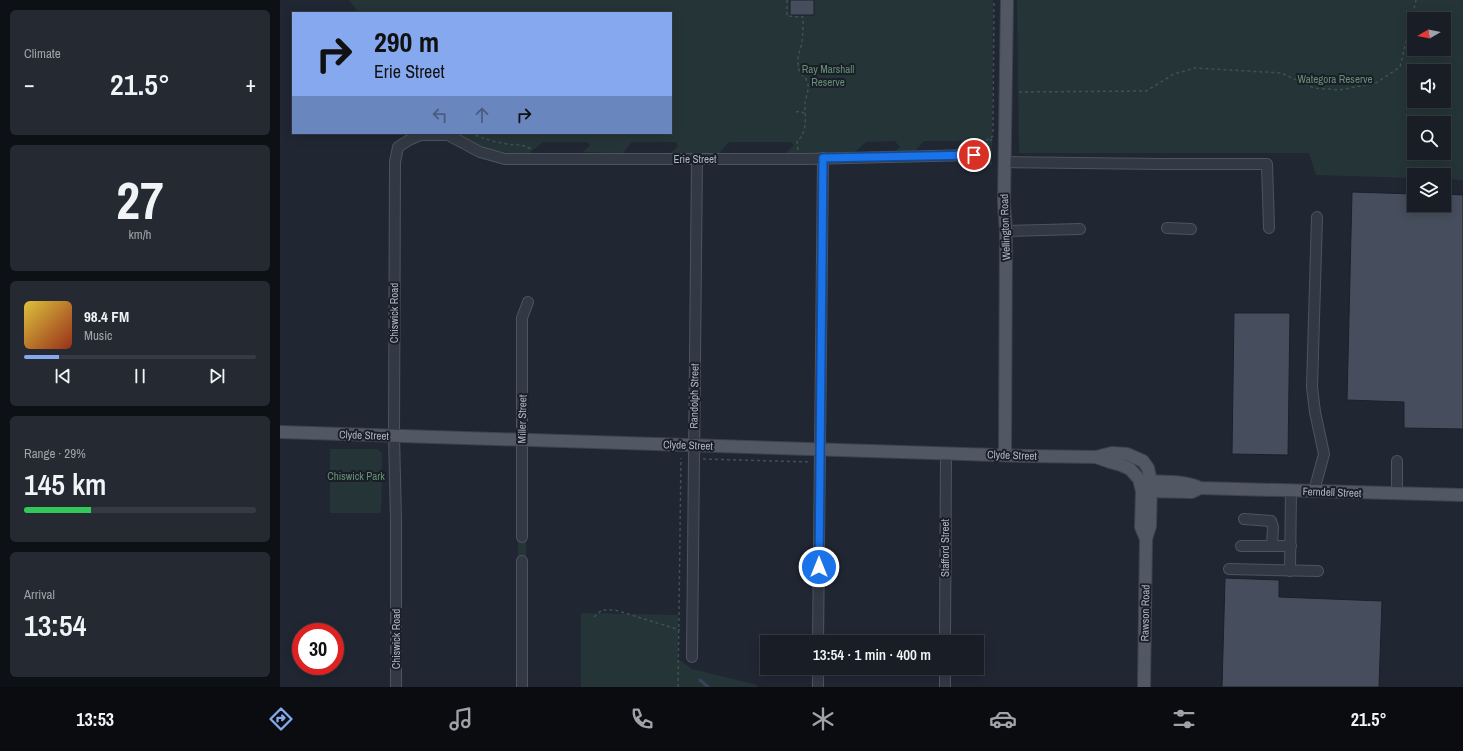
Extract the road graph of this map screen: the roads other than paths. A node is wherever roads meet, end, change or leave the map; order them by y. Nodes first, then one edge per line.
1 (1007, 0) edge
2 (421, 134) edge
3 (971, 151) road end
4 (823, 158) junction
5 (697, 159) junction
6 (1004, 162) junction
7 (1317, 217) dead end
8 (1167, 228) dead end
9 (1269, 228) dead end
10 (1080, 229) dead end
11 (1191, 229) dead end
12 (1006, 231) junction
13 (528, 302) dead end
14 (280, 432) edge
15 (394, 436) junction
16 (521, 440) junction
17 (693, 445) junction
18 (820, 449) junction
19 (946, 453) junction
20 (1005, 455) junction
21 (1397, 461) dead end
22 (1146, 486) junction
23 (1291, 491) junction
24 (1314, 491) junction
25 (1397, 494) junction
26 (1463, 495) edge
27 (1244, 520) dead end
28 (522, 537) dead end
29 (1240, 546) dead end
30 (1272, 546) junction
31 (1291, 546) junction
32 (522, 561) dead end
33 (1229, 570) dead end
34 (1290, 570) junction
35 (1318, 571) dead end
36 (818, 635) edge
37 (945, 635) edge
38 (692, 657) dead end
39 (818, 675) edge
40 (945, 675) edge
41 (396, 687) edge
42 (522, 687) edge
43 (818, 687) edge
44 (945, 687) edge
45 (1144, 687) edge

1 - 6 main road, Wellington Road
2 - 5 street, Erie Street
2 - 15 street, Chiswick Road
3 - 4 street, Erie Street
4 - 5 street, Erie Street
4 - 18 street
5 - 17 street, Randolph Street
6 - 9 street
6 - 12 main road, Wellington Road
7 - 24 street
8 - 11 street
10 - 12 street
12 - 20 main road, Wellington Road
13 - 16 street, Miller Street
14 - 15 main road, Clyde Street
15 - 16 main road, Clyde Street
15 - 41 street, Chiswick Road
16 - 17 main road, Clyde Street
16 - 28 street, Miller Street
17 - 18 main road, Clyde Street
17 - 38 street, Randolph Street
18 - 19 main road, Clyde Street
18 - 36 street
19 - 20 main road, Clyde Street
19 - 37 street, Stafford Street
20 - 22 main road, Clyde Street
21 - 25 street
22 - 23 main road, Ferndell Street
22 - 45 main road, Rawson Road
23 - 24 main road, Ferndell Street
23 - 31 street
24 - 25 main road, Ferndell Street
25 - 26 main road, Ferndell Street
27 - 30 street
29 - 30 street
30 - 31 street
31 - 34 street
32 - 42 street
33 - 34 street
34 - 35 street
39 - 43 street
40 - 44 street

